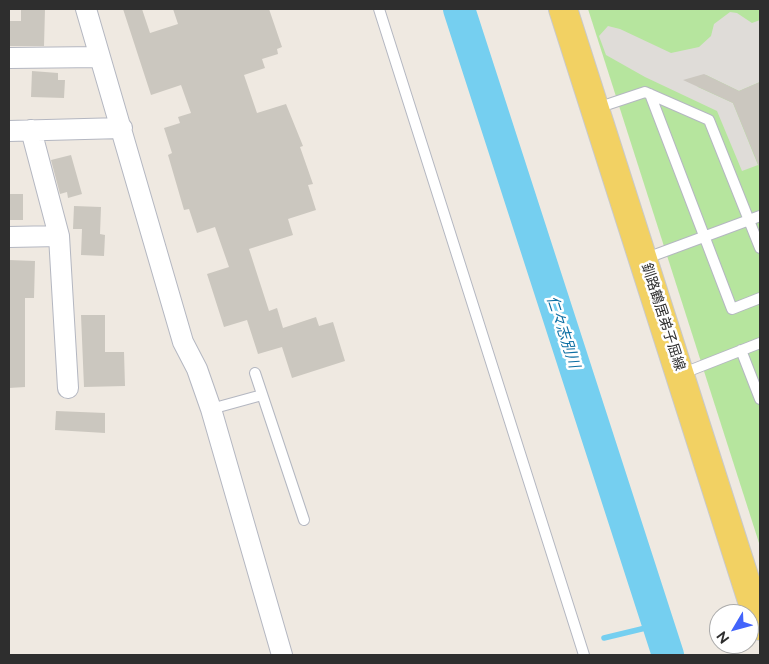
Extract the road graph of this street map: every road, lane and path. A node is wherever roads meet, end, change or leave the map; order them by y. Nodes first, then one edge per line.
1 (86, 9) edge
2 (379, 9) edge
3 (564, 9) edge
4 (100, 57) junction
5 (9, 58) edge
6 (650, 94) junction
7 (596, 108) junction
8 (122, 128) junction
9 (31, 130) junction
10 (9, 131) edge
11 (760, 216) edge
12 (748, 220) junction
13 (60, 236) junction
14 (9, 237) edge
15 (704, 237) junction
16 (760, 248) edge
17 (644, 259) junction
18 (760, 298) edge
19 (760, 343) edge
20 (741, 350) junction
21 (255, 374) dead end
22 (681, 374) junction
23 (68, 388) dead end
24 (262, 396) junction
25 (760, 399) edge
26 (212, 409) junction
27 (304, 520) dead end
28 (760, 626) edge
29 (282, 655) edge
30 (584, 655) edge

1 - 4 street
2 - 30 lane
3 - 7 main road, 釧路鶴居弟子屈線
4 - 5 street
4 - 8 street
6 - 7 lane
6 - 12 lane
6 - 15 lane
7 - 17 main road, 釧路鶴居弟子屈線
8 - 9 street
8 - 26 street
9 - 10 street
9 - 13 street
11 - 12 lane
12 - 15 lane
12 - 16 lane
13 - 14 street
13 - 23 street
15 - 17 lane
15 - 18 lane
17 - 22 main road, 釧路鶴居弟子屈線
19 - 20 lane
20 - 22 lane
20 - 25 lane
21 - 24 lane
22 - 28 main road, 釧路鶴居弟子屈線
24 - 26 lane
24 - 27 lane
26 - 29 street

